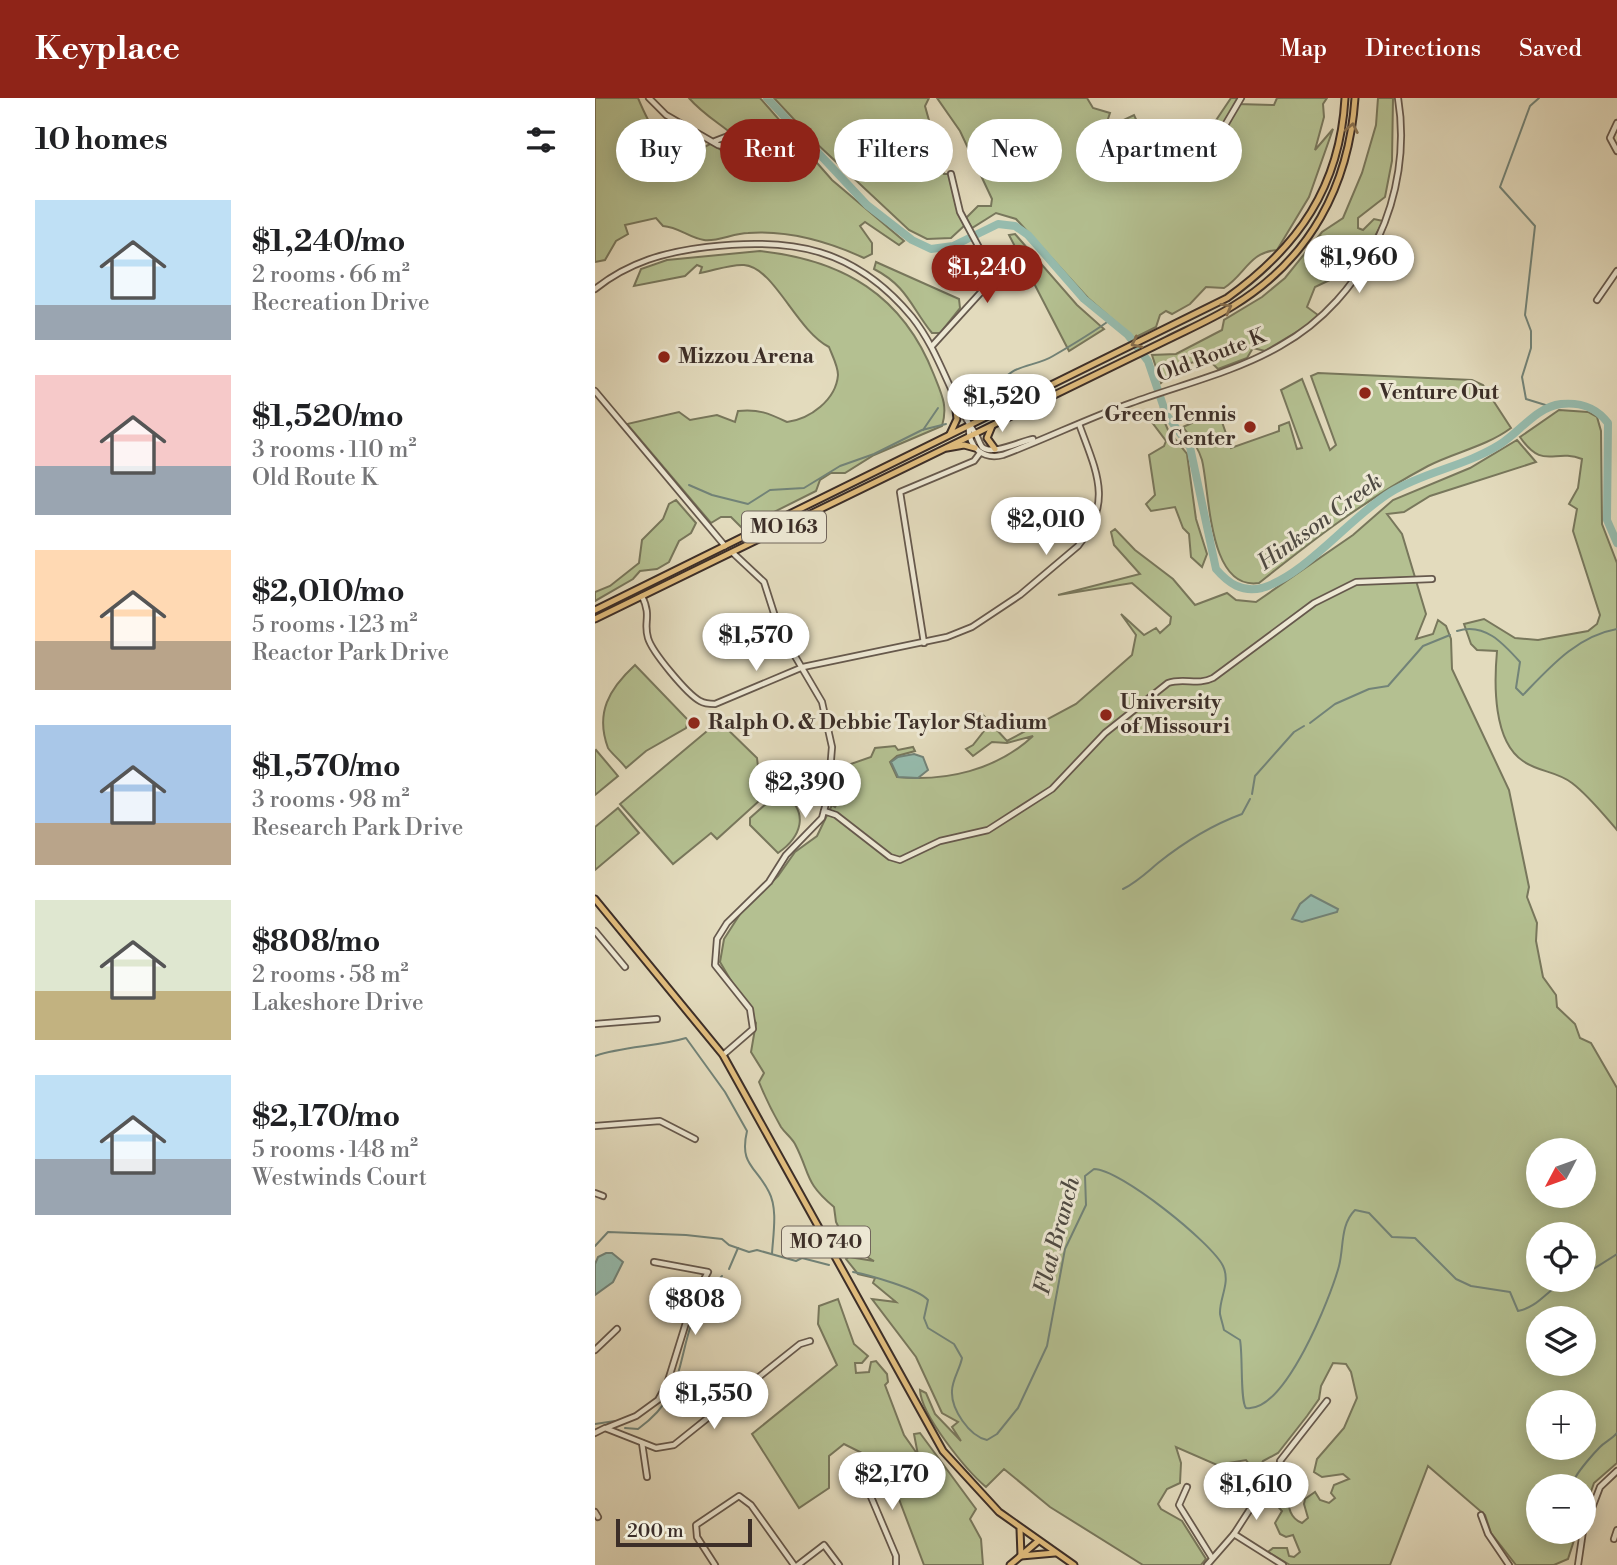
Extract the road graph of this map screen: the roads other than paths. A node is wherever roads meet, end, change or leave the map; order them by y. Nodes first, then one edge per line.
1 (649, 98) edge
2 (1241, 98) edge
3 (1345, 98) edge
4 (1355, 98) edge
5 (1398, 98) edge
6 (1228, 119) edge
7 (1617, 123) edge
8 (715, 141) junction
9 (1617, 151) edge
10 (953, 181) edge
11 (1617, 271) edge
12 (595, 289) edge
13 (1597, 300) dead end
14 (932, 346) junction
15 (595, 391) edge
16 (954, 394) junction
17 (997, 413) junction
18 (993, 423) junction
19 (1079, 424) junction
20 (969, 427) junction
21 (972, 434) junction
22 (945, 439) junction
23 (1037, 439) junction
24 (943, 448) junction
25 (995, 449) junction
26 (977, 450) junction
27 (727, 548) junction
28 (733, 553) junction
29 (1432, 579) dead end
30 (642, 596) junction
31 (595, 610) edge
32 (595, 619) edge
33 (924, 643) junction
34 (803, 667) junction
35 (824, 811) junction
36 (595, 899) edge
37 (595, 931) edge
38 (625, 967) dead end
39 (657, 1019) dead end
40 (595, 1024) edge
41 (723, 1055) junction
42 (595, 1126) edge
43 (695, 1139) dead end
44 (595, 1194) edge
45 (603, 1196) dead end
46 (653, 1262) dead end
47 (617, 1329) dead end
48 (810, 1341) dead end
49 (595, 1350) edge
50 (1327, 1401) dead end
51 (605, 1428) junction
52 (595, 1433) edge
53 (642, 1443) junction
54 (855, 1459) dead end
55 (1617, 1471) edge
56 (647, 1477) dead end
57 (1187, 1487) dead end
58 (1596, 1497) edge
59 (1481, 1515) dead end
60 (1020, 1529) junction
61 (1617, 1530) edge
62 (1234, 1534) junction
63 (1614, 1539) dead end
64 (1037, 1542) junction
65 (1581, 1544) edge
66 (1055, 1553) junction
67 (1021, 1556) junction
68 (1212, 1558) junction
69 (715, 1565) edge
70 (796, 1565) edge
71 (839, 1565) edge
72 (896, 1565) edge
73 (1010, 1565) edge
74 (1075, 1565) edge
75 (1207, 1565) edge
76 (1283, 1565) edge
77 (1509, 1565) edge
78 (1578, 1565) edge

1 - 8 street
2 - 6 street
3 -> 17 main road, MO 163
18 -> 4 main road, MO 163
5 - 19 street, Old Route K
7 - 9 street
8 - 8 street
10 - 14 street
11 - 13 street
12 - 14 street
14 - 16 street
15 - 27 street
16 - 17 main road
16 - 20 street
16 - 22 main road
17 - 20 main road, MO 163
18 - 21 main road, MO 163
18 - 25 main road
19 - 23 street, Old Route K
19 - 33 street
20 - 21 street
20 - 22 main road, MO 163
21 - 24 main road, MO 163
21 - 25 street
21 - 26 street
22 - 27 main road, MO 163
23 - 25 street, Old Route K
23 - 26 street, Old Route K
24 - 26 main road
24 - 28 main road, MO 163
26 - 33 street
27 - 31 main road, MO 163
28 - 30 main road, MO 163
28 - 34 street
29 - 35 street
30 - 32 main road, MO 163
30 - 34 street
33 - 34 street
34 - 35 street
35 - 41 street
36 - 41 main road, MO 740
37 - 38 street
39 - 40 street
41 - 60 main road, MO 740
42 - 43 street
44 - 45 street
46 - 51 street
47 - 49 street
48 - 53 street
50 - 62 street
51 - 52 street
51 - 53 street
53 - 56 street
54 - 72 street
55 - 58 street
57 - 68 street
59 - 77 street
60 - 64 main road, MO 740
60 - 67 main road
61 - 63 street
62 - 68 street
62 - 76 street
64 - 66 main road, MO 740
64 - 67 main road
65 - 78 street
66 - 67 main road
66 - 74 main road, MO 740
67 - 73 main road
68 - 75 street
69 - 70 street
70 - 71 street

